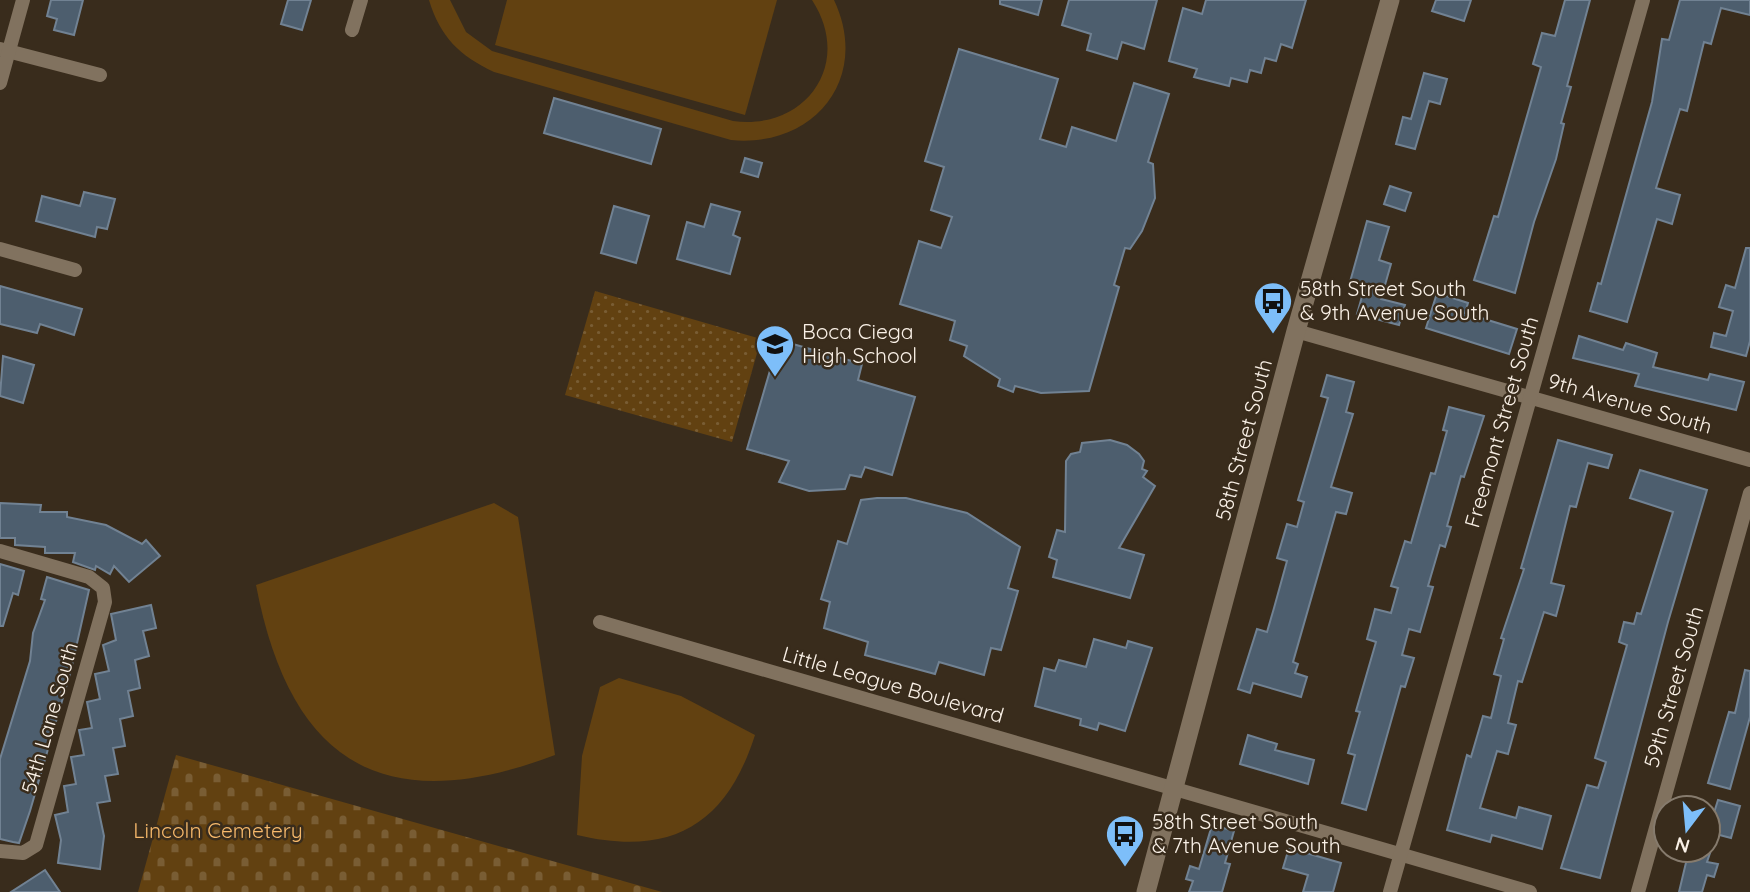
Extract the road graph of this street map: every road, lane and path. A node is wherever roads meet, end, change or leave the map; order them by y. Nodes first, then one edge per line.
1 (23, 0) edge
2 (361, 0) edge
3 (1390, 0) edge
4 (1643, 0) edge
5 (352, 30) dead end
6 (5, 49) edge
7 (100, 75) dead end
8 (0, 83) edge
9 (0, 249) edge
10 (75, 270) dead end
11 (1296, 331) junction
12 (1530, 398) junction
13 (1750, 460) edge
14 (1750, 494) edge
15 (0, 551) edge
16 (600, 622) dead end
17 (1175, 789) junction
18 (0, 851) edge
19 (1400, 855) junction
20 (1146, 892) edge
21 (1390, 892) edge
22 (1530, 892) edge
23 (1638, 892) edge

1 - 6 street
2 - 5 street
3 - 11 street, 58th Street South
4 - 12 street, Freemont Street South
6 - 7 street
6 - 8 street
9 - 10 street
11 - 12 street, 9th Avenue South
11 - 17 street, 58th Street South
12 - 13 street, 9th Avenue South
12 - 19 street, Freemont Street South
14 - 23 street, 59th Street South
15 - 18 street, 54th Lane South
16 - 17 street, Little League Boulevard
17 - 19 street, Little League Boulevard
17 - 20 street, 58th Street South
19 - 21 street, Freemont Street South
19 - 22 street, Little League Boulevard

